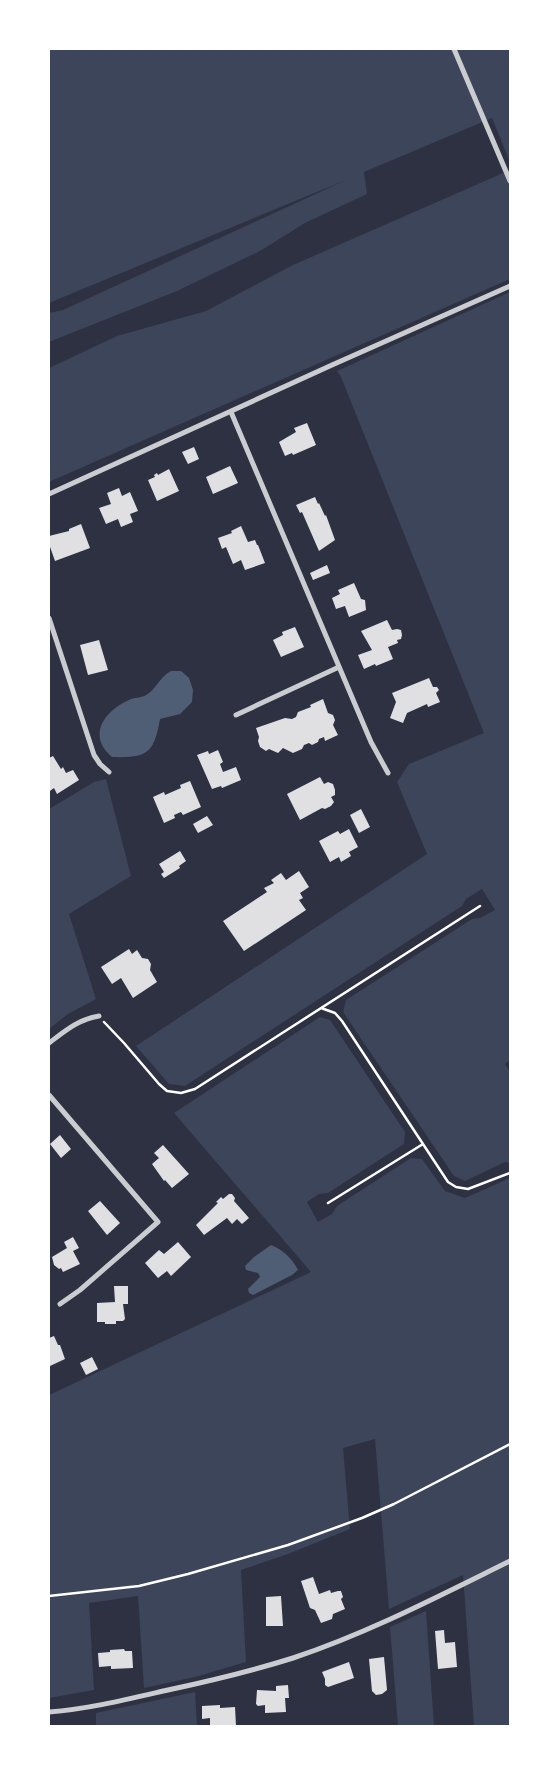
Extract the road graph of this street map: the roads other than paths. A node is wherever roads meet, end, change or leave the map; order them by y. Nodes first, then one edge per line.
1 (454, 49) edge
2 (510, 181) edge
3 (510, 286) edge
4 (231, 412) junction
5 (49, 494) edge
6 (49, 618) edge
7 (339, 667) junction
8 (236, 716) dead end
9 (109, 772) dead end
10 (388, 773) dead end
11 (99, 1016) road end
12 (49, 1043) edge
13 (49, 1096) edge
14 (60, 1304) dead end
15 (510, 1561) edge
16 (49, 1712) edge

1 - 2 street
3 - 4 street
4 - 5 street
4 - 7 street
6 - 9 street
7 - 8 street
7 - 10 street
11 - 12 street
13 - 14 street
15 - 16 street

